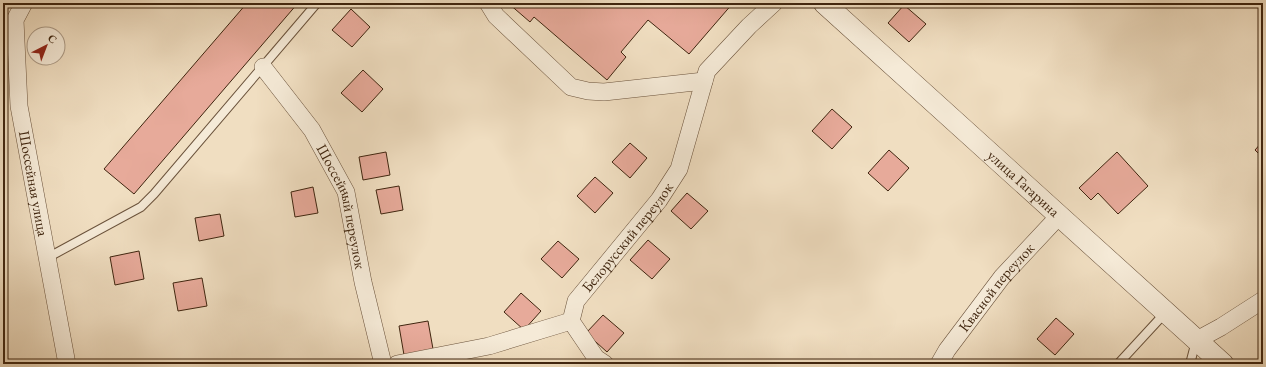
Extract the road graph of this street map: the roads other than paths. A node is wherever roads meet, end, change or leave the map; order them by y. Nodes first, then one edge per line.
1 (24, 3) edge
2 (317, 3) edge
3 (488, 3) edge
4 (774, 3) edge
5 (824, 3) edge
6 (263, 67) junction
7 (704, 81) junction
8 (1059, 216) junction
9 (47, 258) junction
10 (1263, 300) edge
11 (1166, 312) junction
12 (572, 321) junction
13 (1197, 340) junction
14 (67, 364) edge
15 (383, 364) edge
16 (397, 364) edge
17 (605, 364) edge
18 (939, 364) edge
19 (1118, 364) edge
20 (1190, 364) edge
21 (1223, 364) edge

1 - 9 street, Шоссейная улица
2 - 6 lane
3 - 7 street
4 - 7 street, Белорусский переулок
5 - 8 street, улица Гагарина
6 - 9 lane
6 - 15 street, Шоссейный переулок
7 - 12 street, Белорусский переулок
8 - 11 street, улица Гагарина
8 - 18 street, Квасной переулок
9 - 14 street, Шоссейная улица
10 - 13 street
11 - 13 street, улица Гагарина
11 - 19 lane
12 - 16 street
12 - 17 street
13 - 20 lane
13 - 21 street, улица Гагарина

